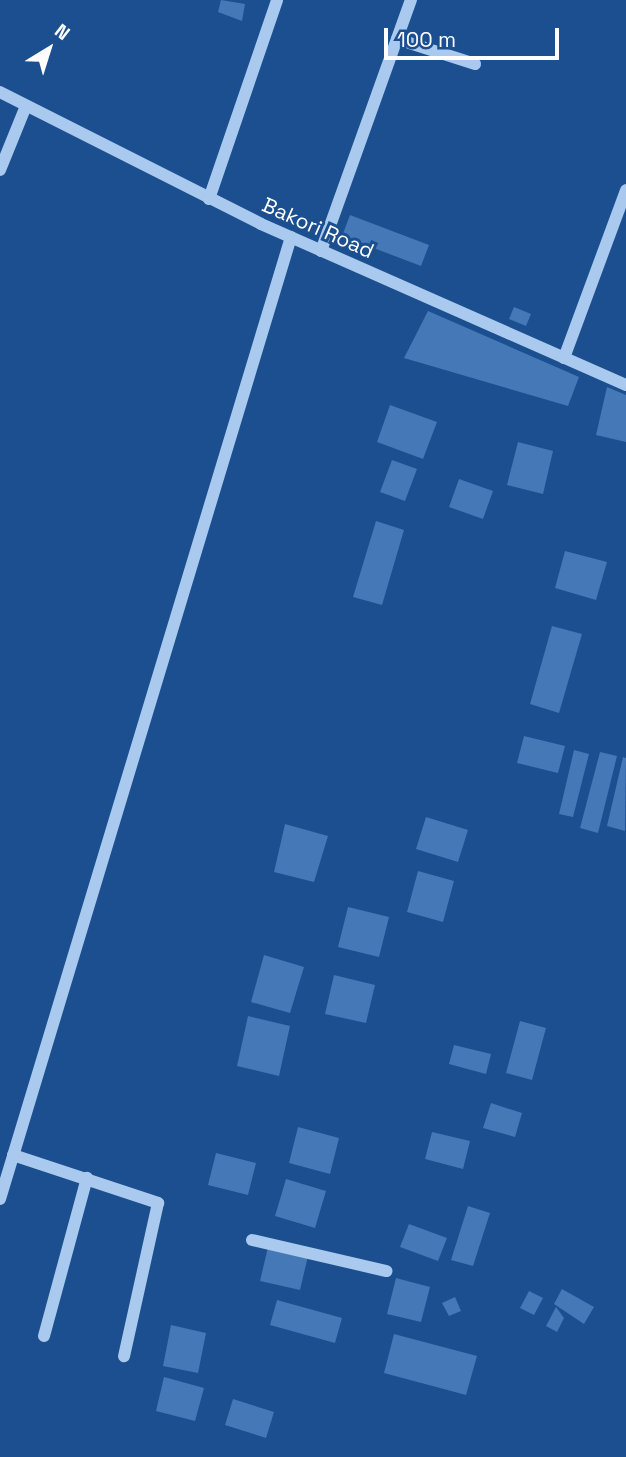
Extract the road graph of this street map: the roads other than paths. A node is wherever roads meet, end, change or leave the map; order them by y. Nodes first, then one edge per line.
1 (277, 0) edge
2 (402, 0) edge
3 (411, 0) edge
4 (397, 38) junction
5 (475, 64) dead end
6 (0, 92) edge
7 (26, 106) junction
8 (0, 170) edge
9 (626, 190) edge
10 (209, 199) junction
11 (290, 237) junction
12 (318, 249) junction
13 (564, 358) junction
14 (626, 385) edge
15 (13, 1155) junction
16 (88, 1178) junction
17 (0, 1199) edge
18 (252, 1240) dead end
19 (386, 1271) dead end
20 (44, 1336) dead end
21 (124, 1356) dead end

1 - 10 street
2 - 12 street
3 - 4 street
4 - 5 street
4 - 12 street
6 - 7 street, Bakori Road
7 - 8 street
7 - 10 street, Bakori Road
9 - 13 street
10 - 11 street, Bakori Road
11 - 12 street, Bakori Road
11 - 15 street
12 - 13 street, Bakori Road
13 - 14 street, Bakori Road
15 - 16 street
15 - 17 street
16 - 20 street
16 - 21 street
18 - 19 street

